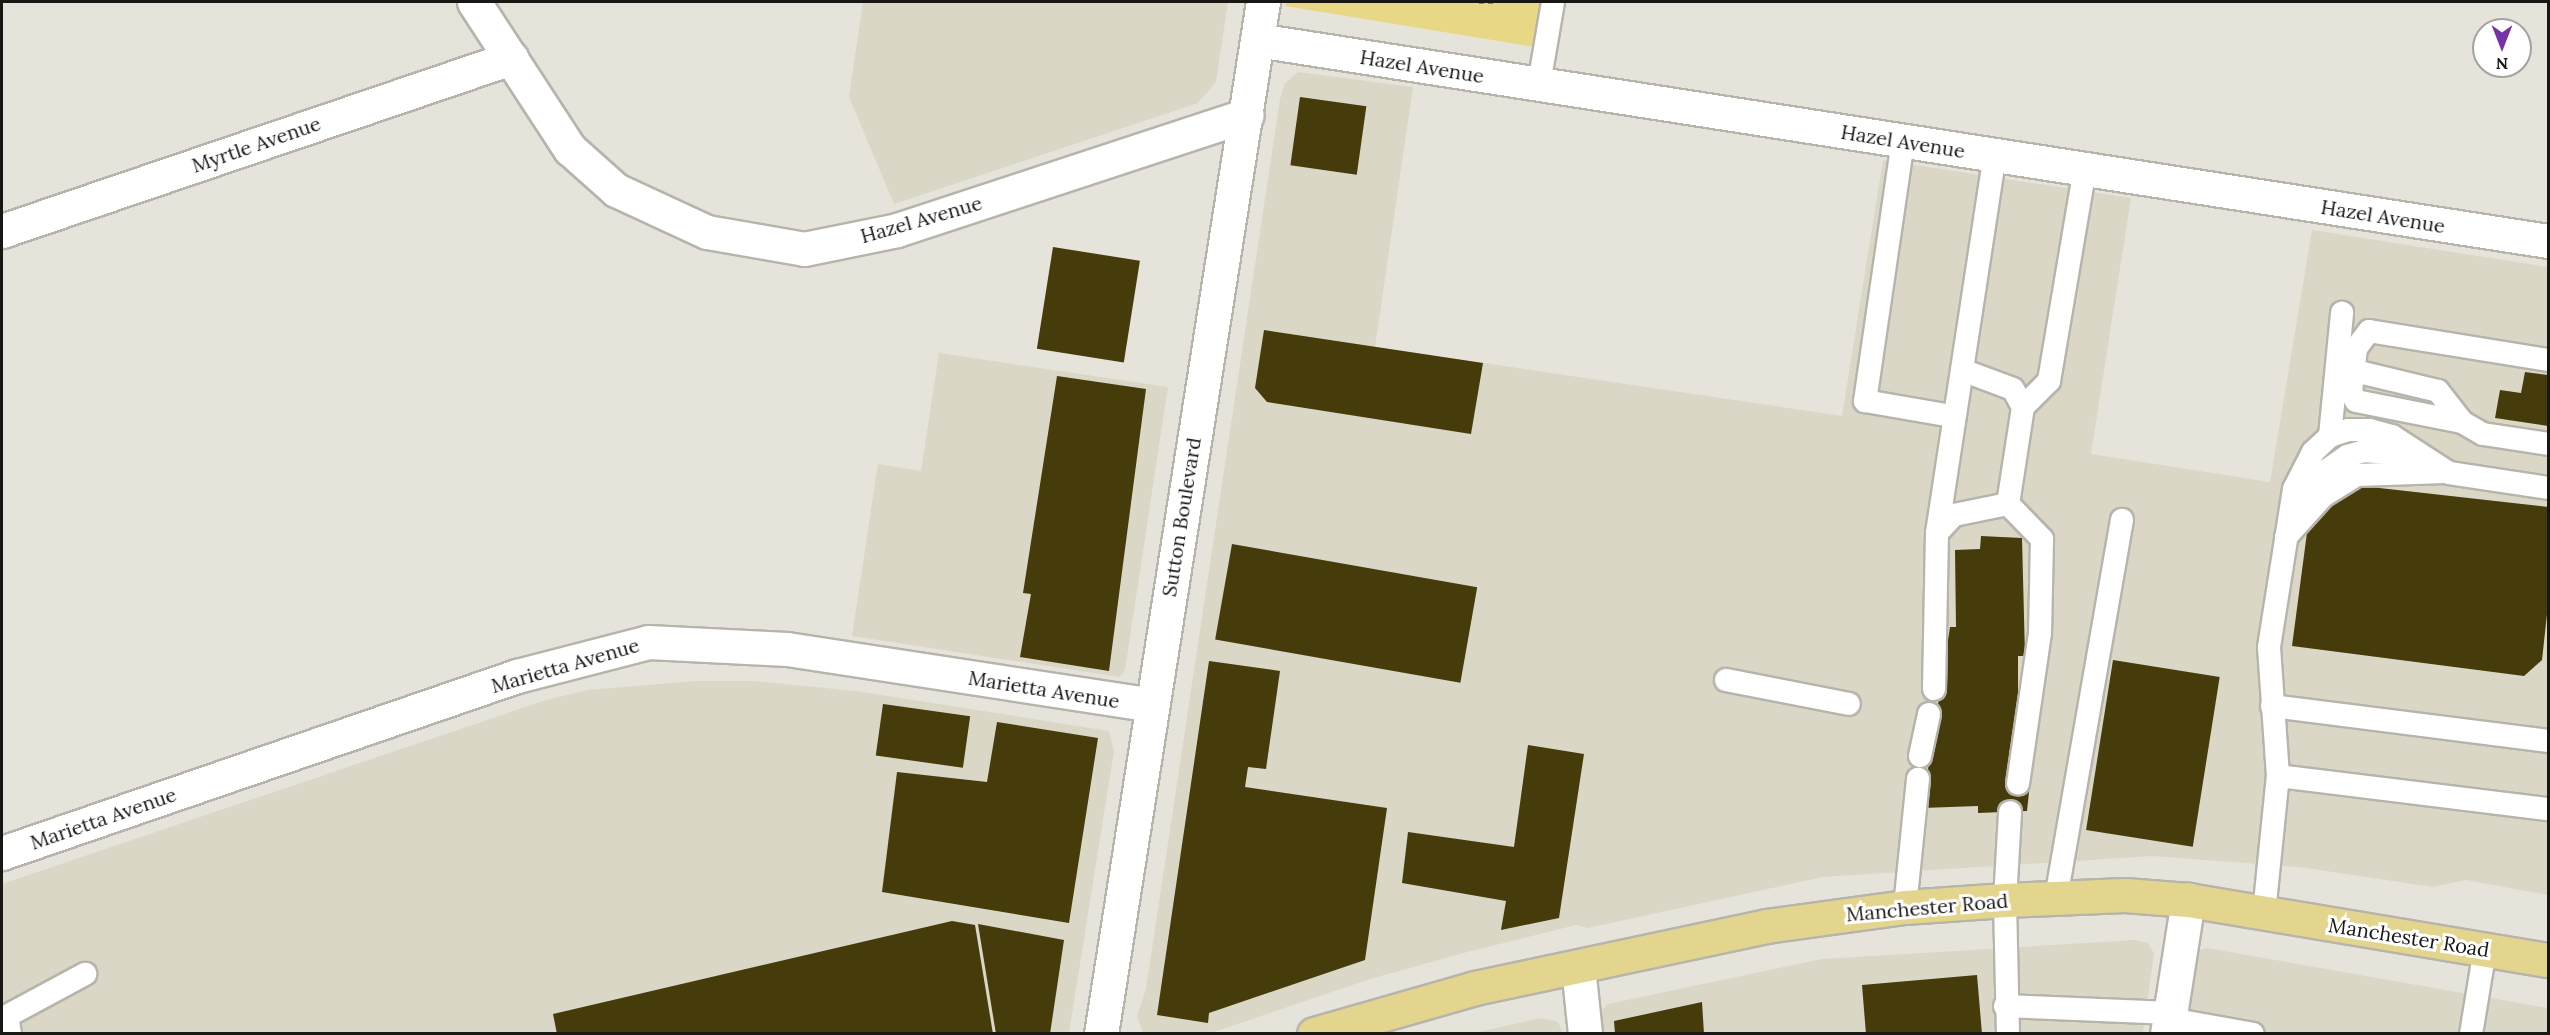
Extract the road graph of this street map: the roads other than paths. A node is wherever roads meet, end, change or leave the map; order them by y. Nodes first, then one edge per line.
1 (474, 2) edge
2 (1263, 2) edge
3 (1553, 2) edge
4 (1257, 40) junction
5 (511, 58) junction
6 (1539, 84) junction
7 (1246, 115) junction
8 (1903, 141) junction
9 (1995, 155) junction
10 (2085, 169) junction
11 (2, 231) edge
12 (2548, 242) edge
13 (2342, 313) dead end
14 (2548, 360) edge
15 (1962, 370) junction
16 (2023, 407) junction
17 (1952, 416) junction
18 (2330, 436) junction
19 (2548, 444) edge
20 (2418, 455) junction
21 (2450, 472) junction
22 (2548, 488) edge
23 (2008, 504) junction
24 (2289, 514) junction
25 (2122, 520) dead end
26 (1937, 533) junction
27 (2284, 540) junction
28 (1726, 680) dead end
29 (1934, 689) dead end
30 (1151, 705) junction
31 (1849, 705) dead end
32 (2272, 706) junction
33 (1929, 714) dead end
34 (2548, 741) edge
35 (1920, 756) dead end
36 (2278, 776) junction
37 (1918, 779) dead end
38 (2018, 783) dead end
39 (2548, 809) edge
40 (2010, 812) dead end
41 (2, 853) edge
42 (2056, 898) junction
43 (2005, 900) junction
44 (2188, 900) junction
45 (1905, 907) junction
46 (2264, 913) junction
47 (2485, 949) junction
48 (2548, 960) edge
49 (1578, 967) junction
50 (85, 974) dead end
51 (2005, 1006) junction
52 (2169, 1022) edge
53 (10, 1034) edge
54 (1101, 1034) edge
55 (1314, 1034) edge
56 (1585, 1034) edge
57 (2008, 1034) edge
58 (2253, 1034) edge
59 (2471, 1034) edge

1 - 5 street, Hazel Avenue
2 - 4 street, Sutton Boulevard
3 - 6 lane
4 - 6 street, Hazel Avenue
4 - 7 street, Sutton Boulevard
5 - 7 street, Hazel Avenue
5 - 11 street, Myrtle Avenue
6 - 8 street, Hazel Avenue
7 - 30 street, Sutton Boulevard
8 - 9 street, Hazel Avenue
8 - 17 lane
9 - 10 street, Hazel Avenue
9 - 15 lane
10 - 12 street, Hazel Avenue
10 - 16 lane
13 - 18 lane
14 - 19 lane
15 - 16 lane
15 - 17 lane
16 - 23 lane
17 - 26 lane
18 - 20 lane
18 - 24 lane
20 - 21 lane
20 - 24 lane
21 - 22 lane
21 - 27 lane
23 - 26 lane
23 - 38 lane
24 - 27 lane
25 - 42 lane
26 - 29 lane
27 - 32 lane
28 - 31 lane
30 - 41 street, Marietta Avenue
30 - 54 street, Sutton Boulevard
32 - 34 lane
32 - 36 lane
33 - 35 lane
36 - 39 lane
36 - 46 lane
37 - 45 lane
40 - 43 lane
42 - 43 main road, Manchester Road
42 - 44 main road, Manchester Road
43 - 45 main road, Manchester Road
43 - 51 lane
44 - 46 main road, Manchester Road
44 - 52 street
45 - 49 main road, Manchester Road
46 - 47 main road, Manchester Road
47 - 48 main road, Manchester Road
47 - 59 lane
49 - 55 main road, Manchester Road
49 - 56 street
50 - 53 lane
51 - 52 lane
51 - 57 lane
52 - 58 lane

